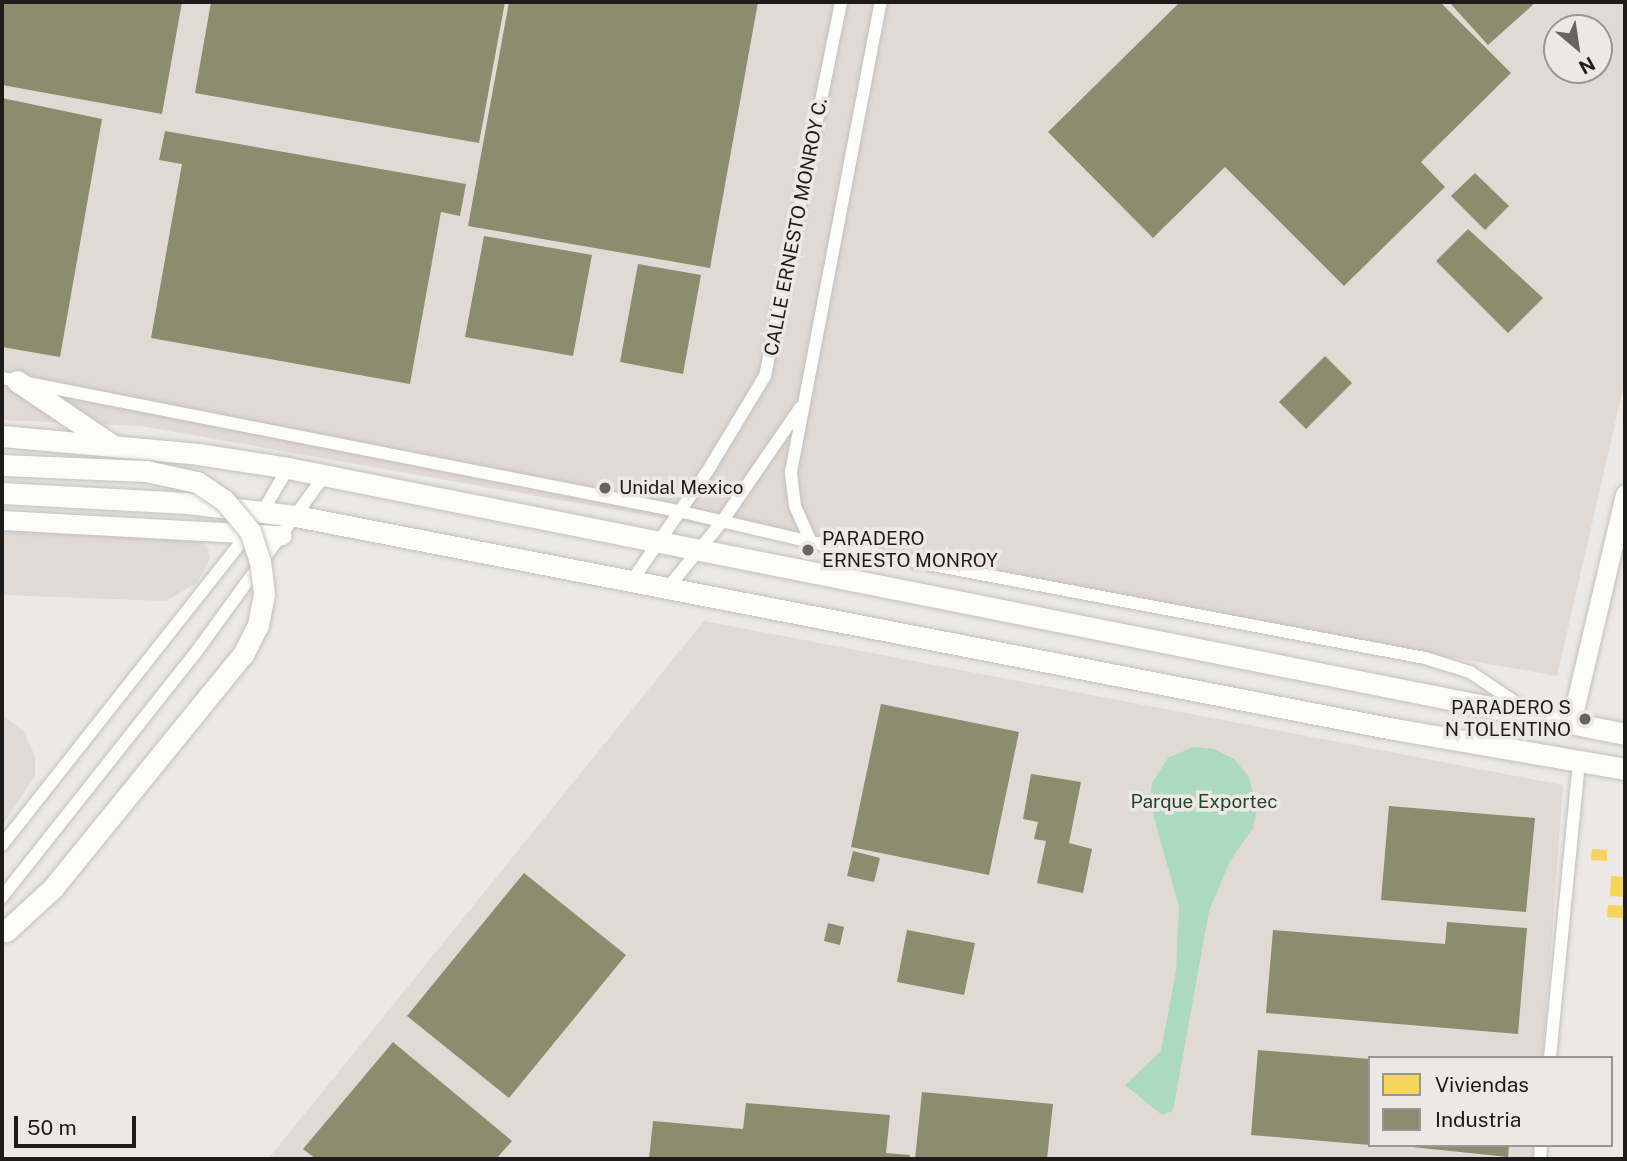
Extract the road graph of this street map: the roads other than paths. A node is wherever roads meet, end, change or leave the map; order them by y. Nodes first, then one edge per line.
1 (841, 2) edge
2 (881, 2) edge
3 (9, 379) edge
4 (802, 405) junction
5 (2, 436) edge
6 (114, 446) junction
7 (2, 465) edge
8 (288, 468) junction
9 (324, 477) junction
10 (2, 493) edge
11 (1625, 494) edge
12 (263, 511) junction
13 (678, 511) junction
14 (296, 516) junction
15 (2, 520) edge
16 (721, 523) junction
17 (250, 531) junction
18 (282, 535) junction
19 (811, 542) junction
20 (654, 544) junction
21 (695, 552) junction
22 (631, 582) junction
23 (666, 590) junction
24 (1530, 712) junction
25 (1571, 723) junction
26 (1625, 734) edge
27 (1579, 760) junction
28 (1625, 769) edge
29 (2, 845) edge
30 (2, 897) edge
31 (4, 932) edge
32 (1550, 1056) edge

1 - 13 street, CALLE ERNESTO MONROY C.
2 - 4 street, CALLE ERNESTO MONROY C.
3 - 6 main road
3 - 13 street
4 - 16 street, CALLE ERNESTO MONROY C.
4 - 19 street, CALLE ERNESTO MONROY C.
5 - 6 main road
6 - 8 main road
7 - 31 main road, bridge
8 - 9 main road
8 - 12 street
9 - 14 street
9 - 20 main road
10 - 12 main road
11 - 25 street
12 - 14 main road
12 - 17 street
13 - 16 street
13 - 20 street, CALLE ERNESTO MONROY C.
14 - 18 street
14 - 22 main road
15 - 17 street
16 - 19 street
16 - 21 street, CALLE ERNESTO MONROY C.
17 - 18 street
17 - 29 street
18 - 30 street
19 - 24 street
20 - 21 main road
20 - 22 street, CALLE ERNESTO MONROY C.
21 - 23 street, CALLE ERNESTO MONROY C.
21 - 24 main road
22 - 23 main road
23 - 27 main road
24 - 25 main road
25 - 26 main road
27 - 28 main road
27 - 32 street

